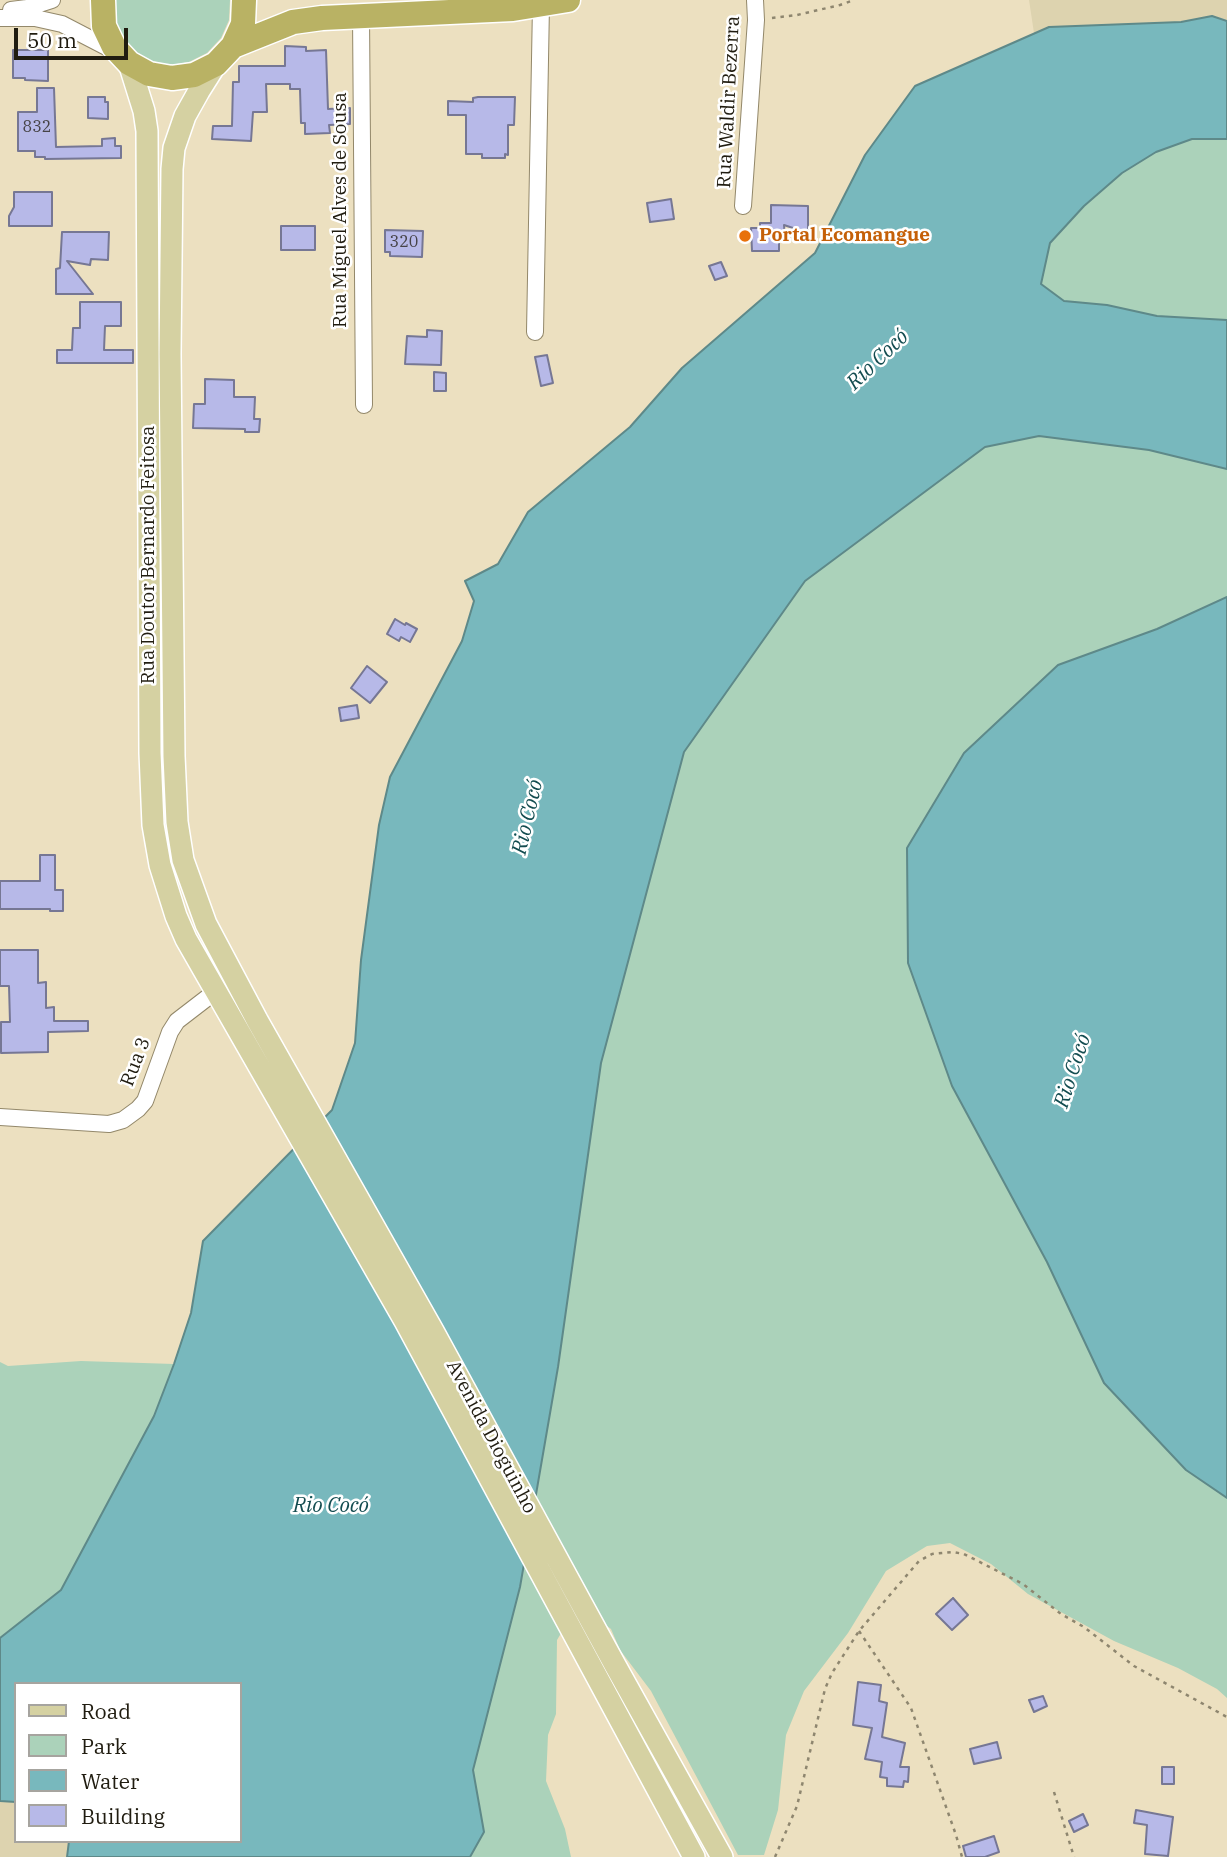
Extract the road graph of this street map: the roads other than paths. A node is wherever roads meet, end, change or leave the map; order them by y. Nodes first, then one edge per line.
1 (52, 0) edge
2 (103, 0) edge
3 (244, 0) edge
4 (568, 0) edge
5 (755, 0) edge
6 (541, 5) junction
7 (0, 11) edge
8 (360, 15) junction
9 (0, 18) edge
10 (225, 55) junction
11 (126, 60) junction
12 (743, 206) dead end
13 (536, 332) dead end
14 (364, 405) dead end
15 (216, 992) junction
16 (247, 1025) junction
17 (0, 1117) edge
18 (606, 1670) junction
19 (694, 1857) edge
20 (722, 1857) edge

1 - 7 street
2 - 11 highway
3 - 10 highway
4 - 6 highway
5 - 12 street, Rua Waldir Bezerra
6 - 8 highway
6 - 13 street
8 - 10 highway
8 - 14 street, Rua Miguel Alves de Sousa
9 - 11 street
10 - 11 highway
10 - 16 main road, Rua Doutor Bernardo Feitosa
11 - 15 main road, Rua Doutor Bernardo Feitosa
15 - 16 main road, Rua Doutor Bernardo Feitosa
15 - 17 street, Rua 3
16 - 18 main road, Avenida Dioguinho
18 - 19 main road, Avenida Dioguinho
18 - 20 main road, Avenida Dioguinho

